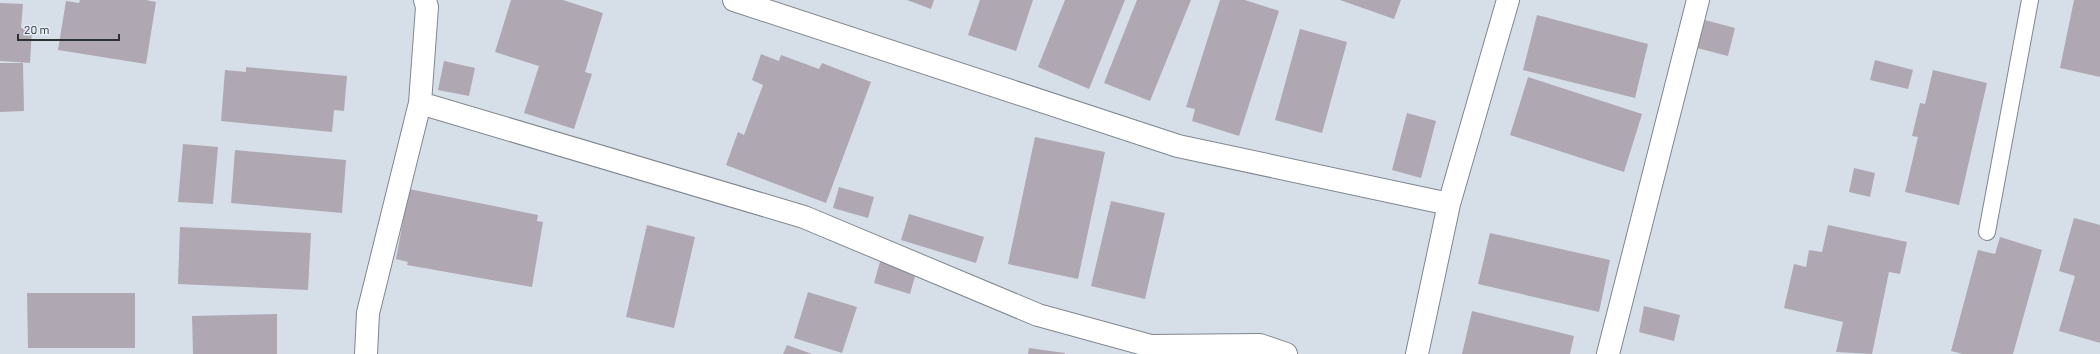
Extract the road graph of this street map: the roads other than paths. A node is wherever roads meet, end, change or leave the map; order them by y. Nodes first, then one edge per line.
1 (425, 0) edge
2 (734, 0) edge
3 (1508, 0) edge
4 (1698, 0) edge
5 (2030, 0) edge
6 (420, 103) junction
7 (1449, 204) junction
8 (1987, 232) dead end
9 (366, 354) edge
10 (1286, 354) edge
11 (1417, 354) edge
12 (1608, 354) edge

1 - 6 street
2 - 7 street
3 - 7 street
4 - 12 street
5 - 8 lane
6 - 9 street
6 - 10 street
7 - 11 street

